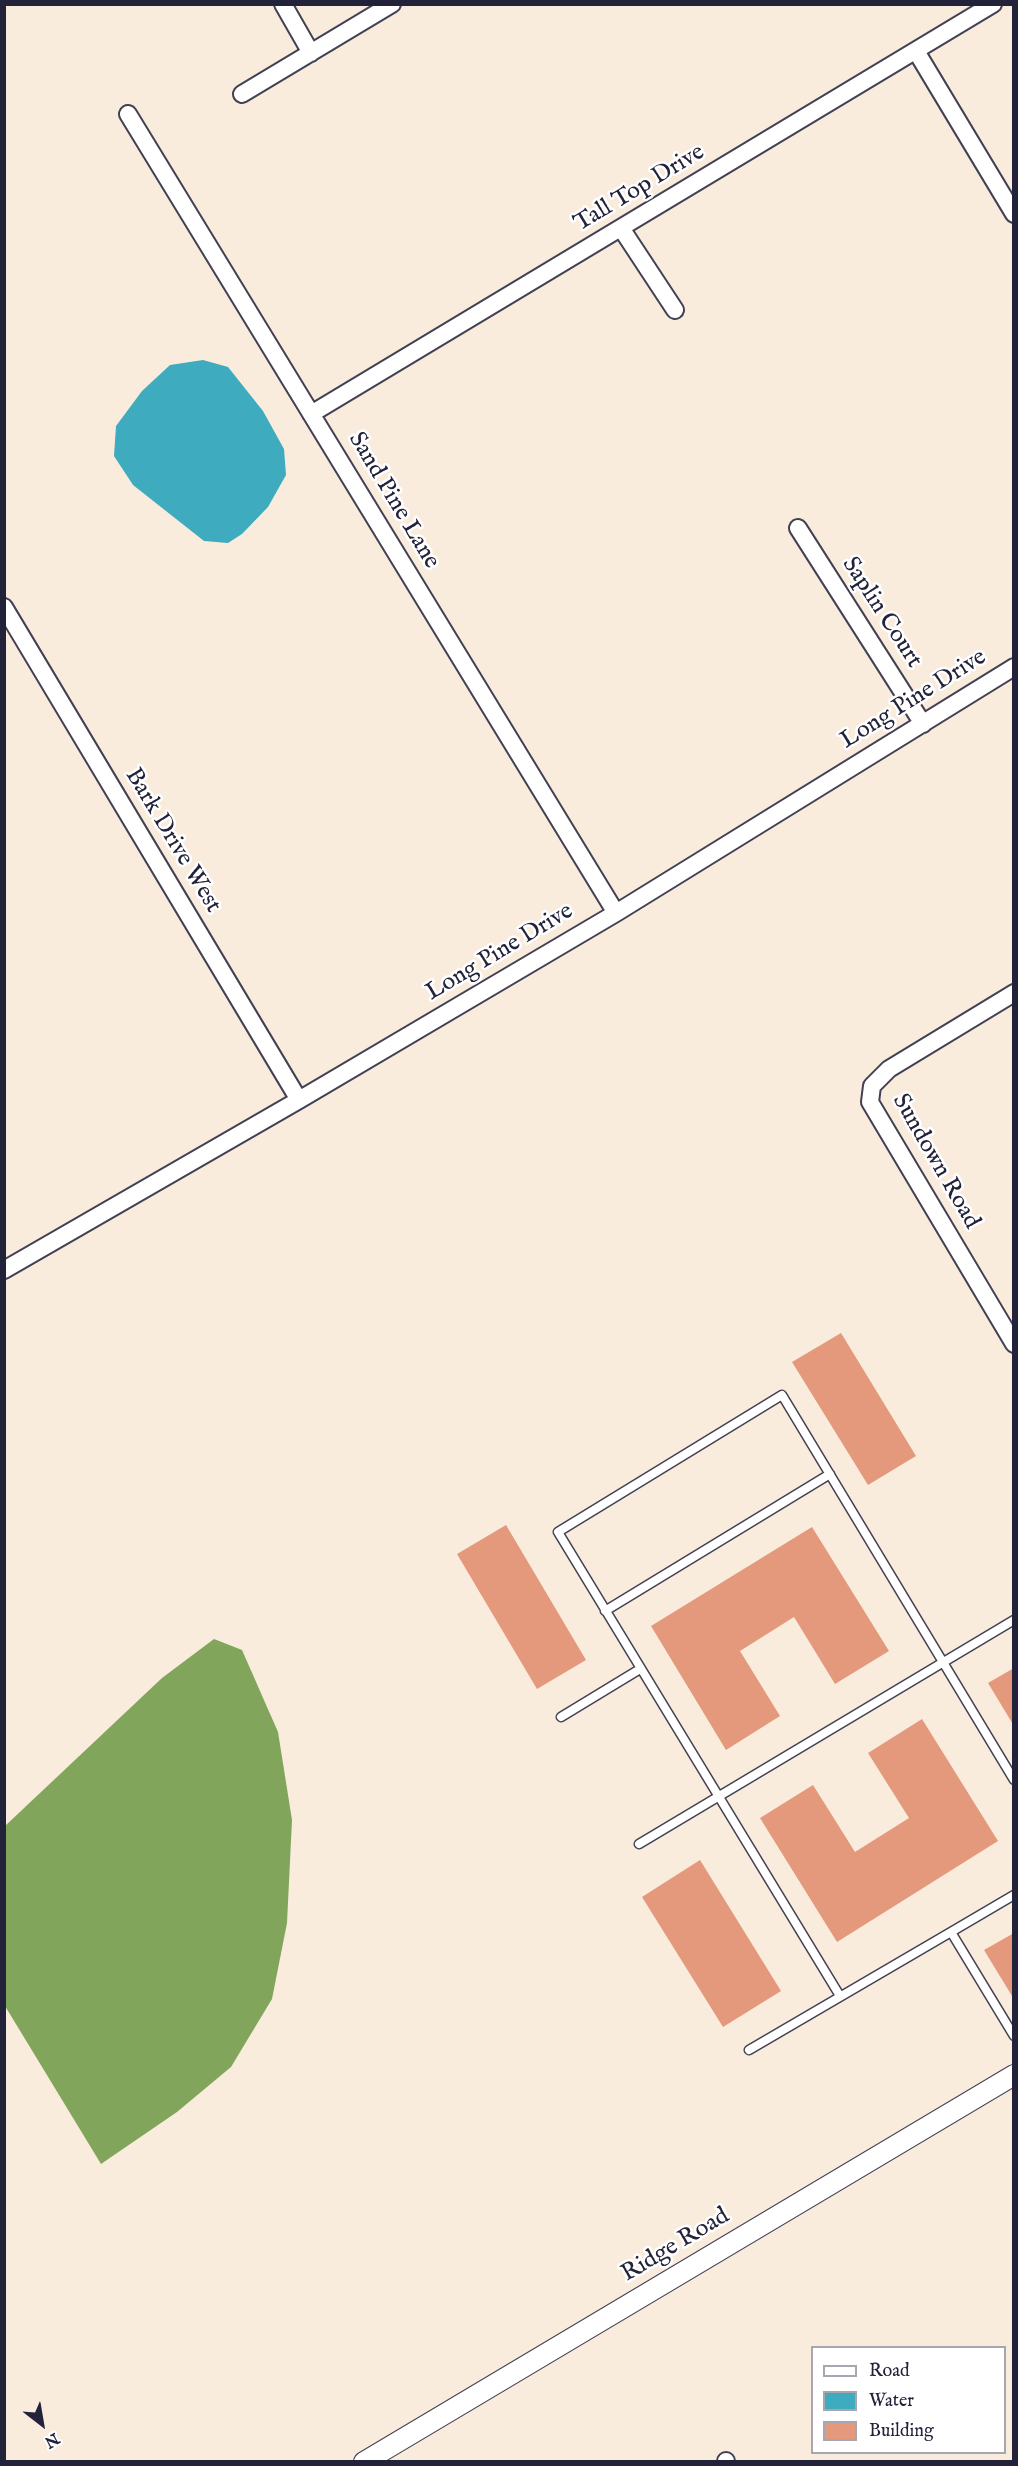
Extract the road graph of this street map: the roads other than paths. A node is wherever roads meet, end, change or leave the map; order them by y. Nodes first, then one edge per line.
1 (283, 4) edge
2 (392, 4) edge
3 (993, 4) edge
4 (916, 51) junction
5 (311, 53) junction
6 (242, 94) dead end
7 (128, 114) dead end
8 (1014, 214) edge
9 (621, 228) junction
10 (675, 310) dead end
11 (311, 414) junction
12 (798, 528) dead end
13 (4, 606) edge
14 (1014, 667) edge
15 (923, 723) junction
16 (616, 913) junction
17 (1014, 993) edge
18 (299, 1100) junction
19 (4, 1270) edge
20 (1014, 1344) edge
21 (830, 1474) junction
22 (605, 1611) junction
23 (1014, 1620) edge
24 (944, 1662) junction
25 (640, 1669) junction
26 (561, 1717) dead end
27 (1014, 1779) edge
28 (718, 1799) junction
29 (639, 1844) dead end
30 (1014, 1895) edge
31 (951, 1932) junction
32 (840, 1996) junction
33 (1014, 2036) edge
34 (749, 2050) dead end
35 (1014, 2075) edge
36 (364, 2462) edge

1 - 5 street
2 - 5 street
3 - 4 street, Tall Top Drive
4 - 8 street
4 - 9 street, Tall Top Drive
5 - 6 street
7 - 11 street, Sand Pine Lane
9 - 10 street
9 - 11 street, Tall Top Drive
11 - 16 street, Sand Pine Lane
12 - 15 street, Saplin Court
13 - 18 street, Bark Drive West
14 - 15 street, Long Pine Drive
15 - 16 street, Long Pine Drive
16 - 18 street, Long Pine Drive
17 - 20 street, Sundown Road
18 - 19 street, Long Pine Drive
21 - 22 lane
21 - 22 lane
21 - 24 lane
22 - 25 lane
23 - 24 lane
24 - 27 lane
24 - 28 lane
25 - 26 lane
25 - 28 lane
28 - 29 lane
28 - 32 lane
30 - 31 lane
31 - 32 lane
31 - 33 lane
32 - 34 lane
35 - 36 street, Ridge Road

